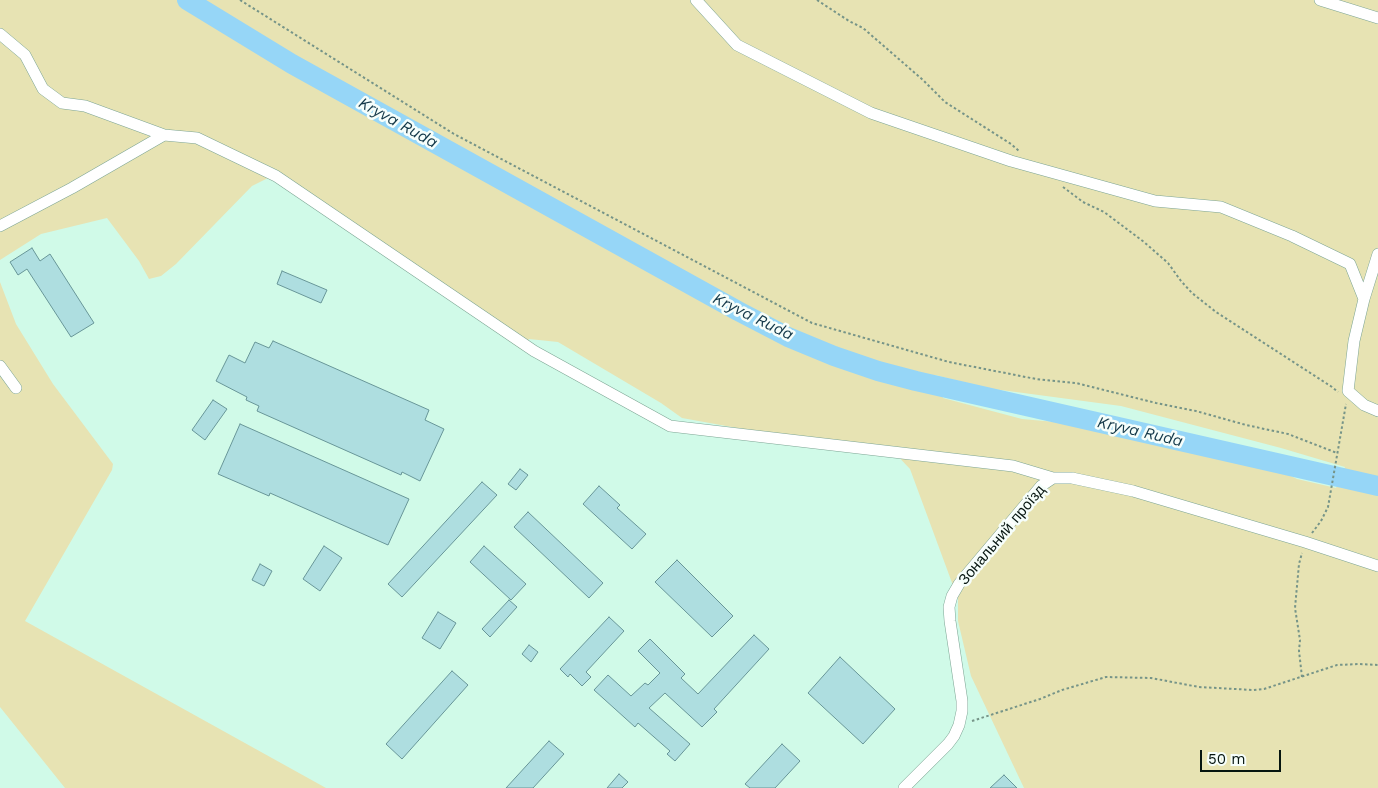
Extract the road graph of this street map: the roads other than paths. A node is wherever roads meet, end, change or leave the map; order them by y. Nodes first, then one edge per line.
1 (696, 0) edge
2 (1320, 0) edge
3 (1378, 18) edge
4 (0, 34) edge
5 (164, 136) junction
6 (0, 226) edge
7 (1378, 254) edge
8 (1364, 298) junction
9 (0, 366) edge
10 (16, 388) dead end
11 (1378, 411) edge
12 (1053, 478) junction
13 (1378, 566) edge
14 (904, 788) edge

1 - 8 street
2 - 3 street
4 - 5 street
5 - 6 street
5 - 12 street
7 - 8 street
8 - 11 street
9 - 10 street
12 - 13 street, Зональний проїзд
12 - 14 street, Зональний проїзд

